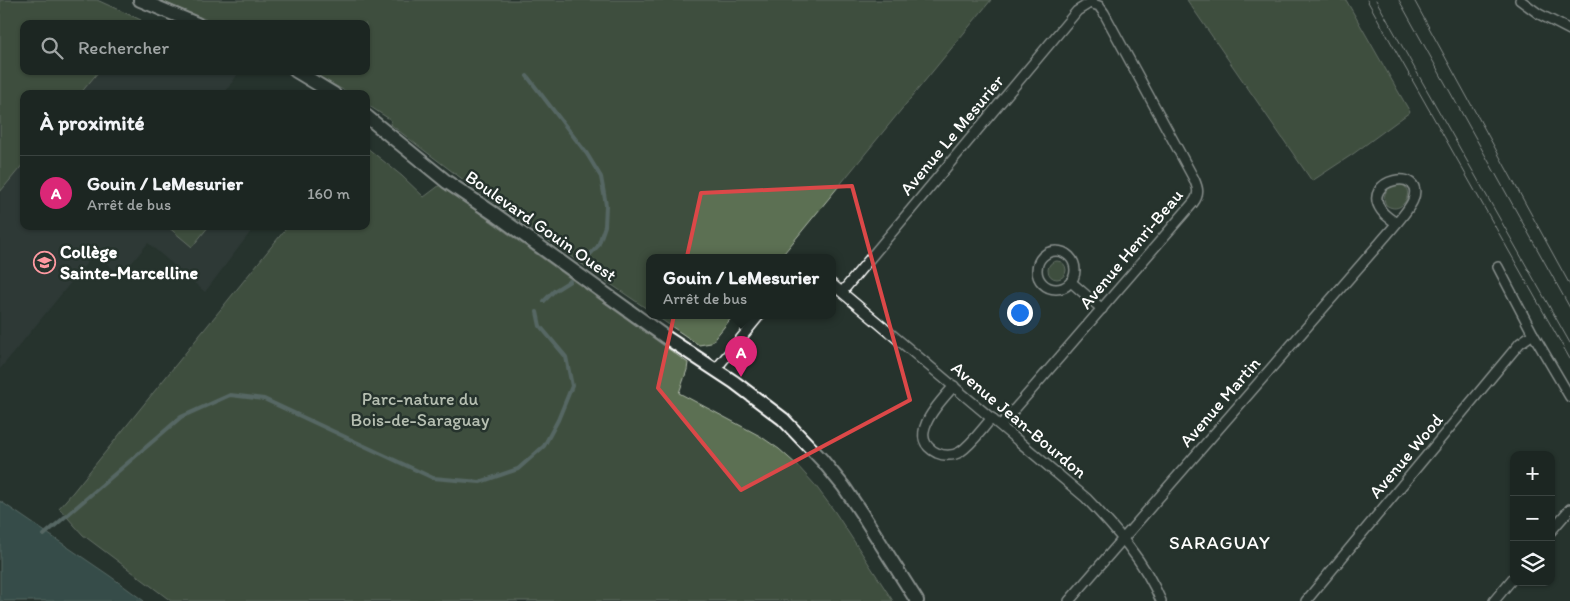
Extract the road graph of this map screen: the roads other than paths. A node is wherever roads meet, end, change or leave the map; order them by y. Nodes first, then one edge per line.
1 (140, 0) edge
2 (1520, 0) edge
3 (1090, 3) joint
4 (188, 20) edge
5 (1570, 30) edge
6 (303, 75) edge
7 (327, 90) edge
8 (370, 119) edge
9 (1396, 223) junction
10 (1498, 267) dead end
11 (1071, 282) junction
12 (836, 287) edge
13 (842, 292) junction
14 (1102, 309) junction
15 (757, 319) edge
16 (1533, 334) junction
17 (716, 369) junction
18 (954, 386) junction
19 (1570, 397) edge
20 (992, 418) junction
21 (1001, 425) junction
22 (1570, 509) edge
23 (1555, 527) edge
24 (1122, 540) junction
25 (1510, 582) edge
26 (917, 601) edge
27 (1069, 601) edge
28 (1161, 601) edge
29 (1306, 601) edge
30 (1494, 601) edge

1 - 4 street
2 - 5 street
3 - 13 street, Avenue Le Mesurier
3 - 14 street, Avenue Henri-Beau
6 - 7 street
8 - 17 street, Boulevard Gouin Ouest
9 - 9 street, Avenue Martin
9 - 24 street, Avenue Martin
10 - 16 street
11 - 11 street
11 - 14 street
12 - 13 street, Avenue Jean-Bourdon
13 - 18 street, Avenue Jean-Bourdon
14 - 21 street, Avenue Henri-Beau
15 - 17 street
16 - 19 street
16 - 29 street, Avenue Wood
17 - 26 street, Boulevard Gouin Ouest
18 - 20 street, Avenue Jean-Bourdon
18 - 20 street
20 - 21 street, Avenue Jean-Bourdon
21 - 24 street, Avenue Jean-Bourdon
22 - 23 street
24 - 27 street, Avenue Martin
24 - 28 street, Avenue Jean-Bourdon
25 - 30 street

